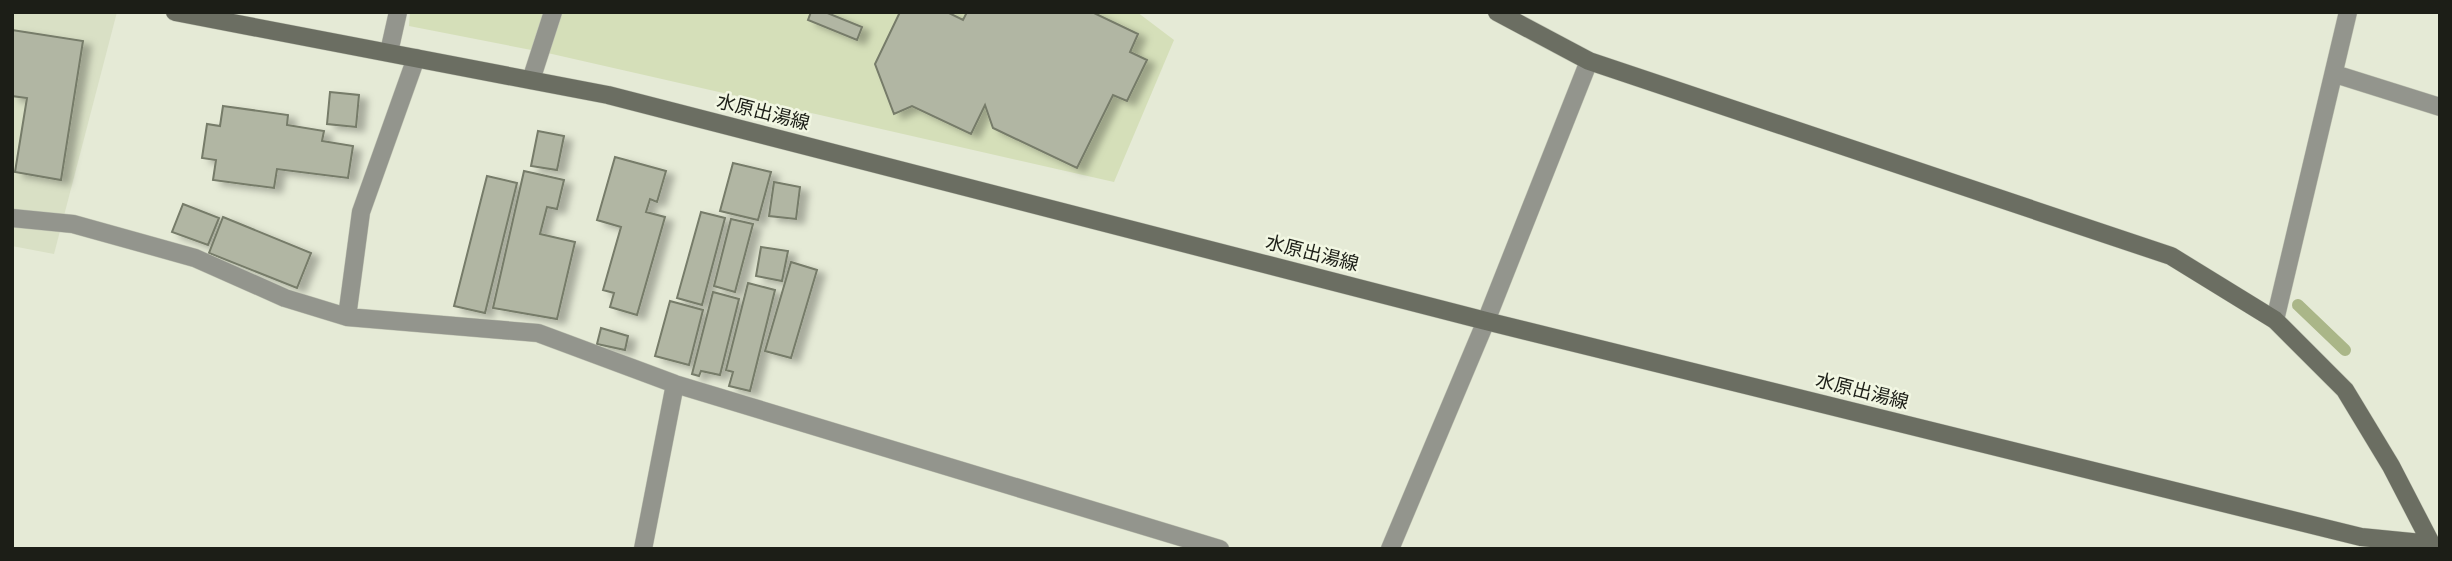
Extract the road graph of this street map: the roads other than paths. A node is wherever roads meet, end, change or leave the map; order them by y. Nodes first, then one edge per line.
1 (175, 12) edge
2 (398, 12) edge
3 (553, 12) edge
4 (1497, 12) edge
5 (2348, 12) edge
6 (389, 52) junction
7 (416, 58) junction
8 (1589, 61) junction
9 (2334, 74) junction
10 (531, 80) junction
11 (2440, 107) edge
12 (12, 218) edge
13 (348, 317) junction
14 (2275, 320) junction
15 (1486, 321) junction
16 (675, 384) junction
17 (2435, 544) edge
18 (643, 549) edge
19 (1220, 549) edge
20 (1390, 549) edge

1 - 6 main road, 水原出湯線
2 - 6 street
3 - 10 street
4 - 8 main road
5 - 9 street
6 - 7 main road, 水原出湯線
7 - 10 main road, 水原出湯線
7 - 13 street
8 - 14 main road
8 - 15 street
9 - 11 street
9 - 14 street
10 - 15 main road, 水原出湯線
12 - 13 street
13 - 16 street
14 - 17 main road
15 - 17 main road, 水原出湯線
15 - 20 street
16 - 18 street
16 - 19 street

